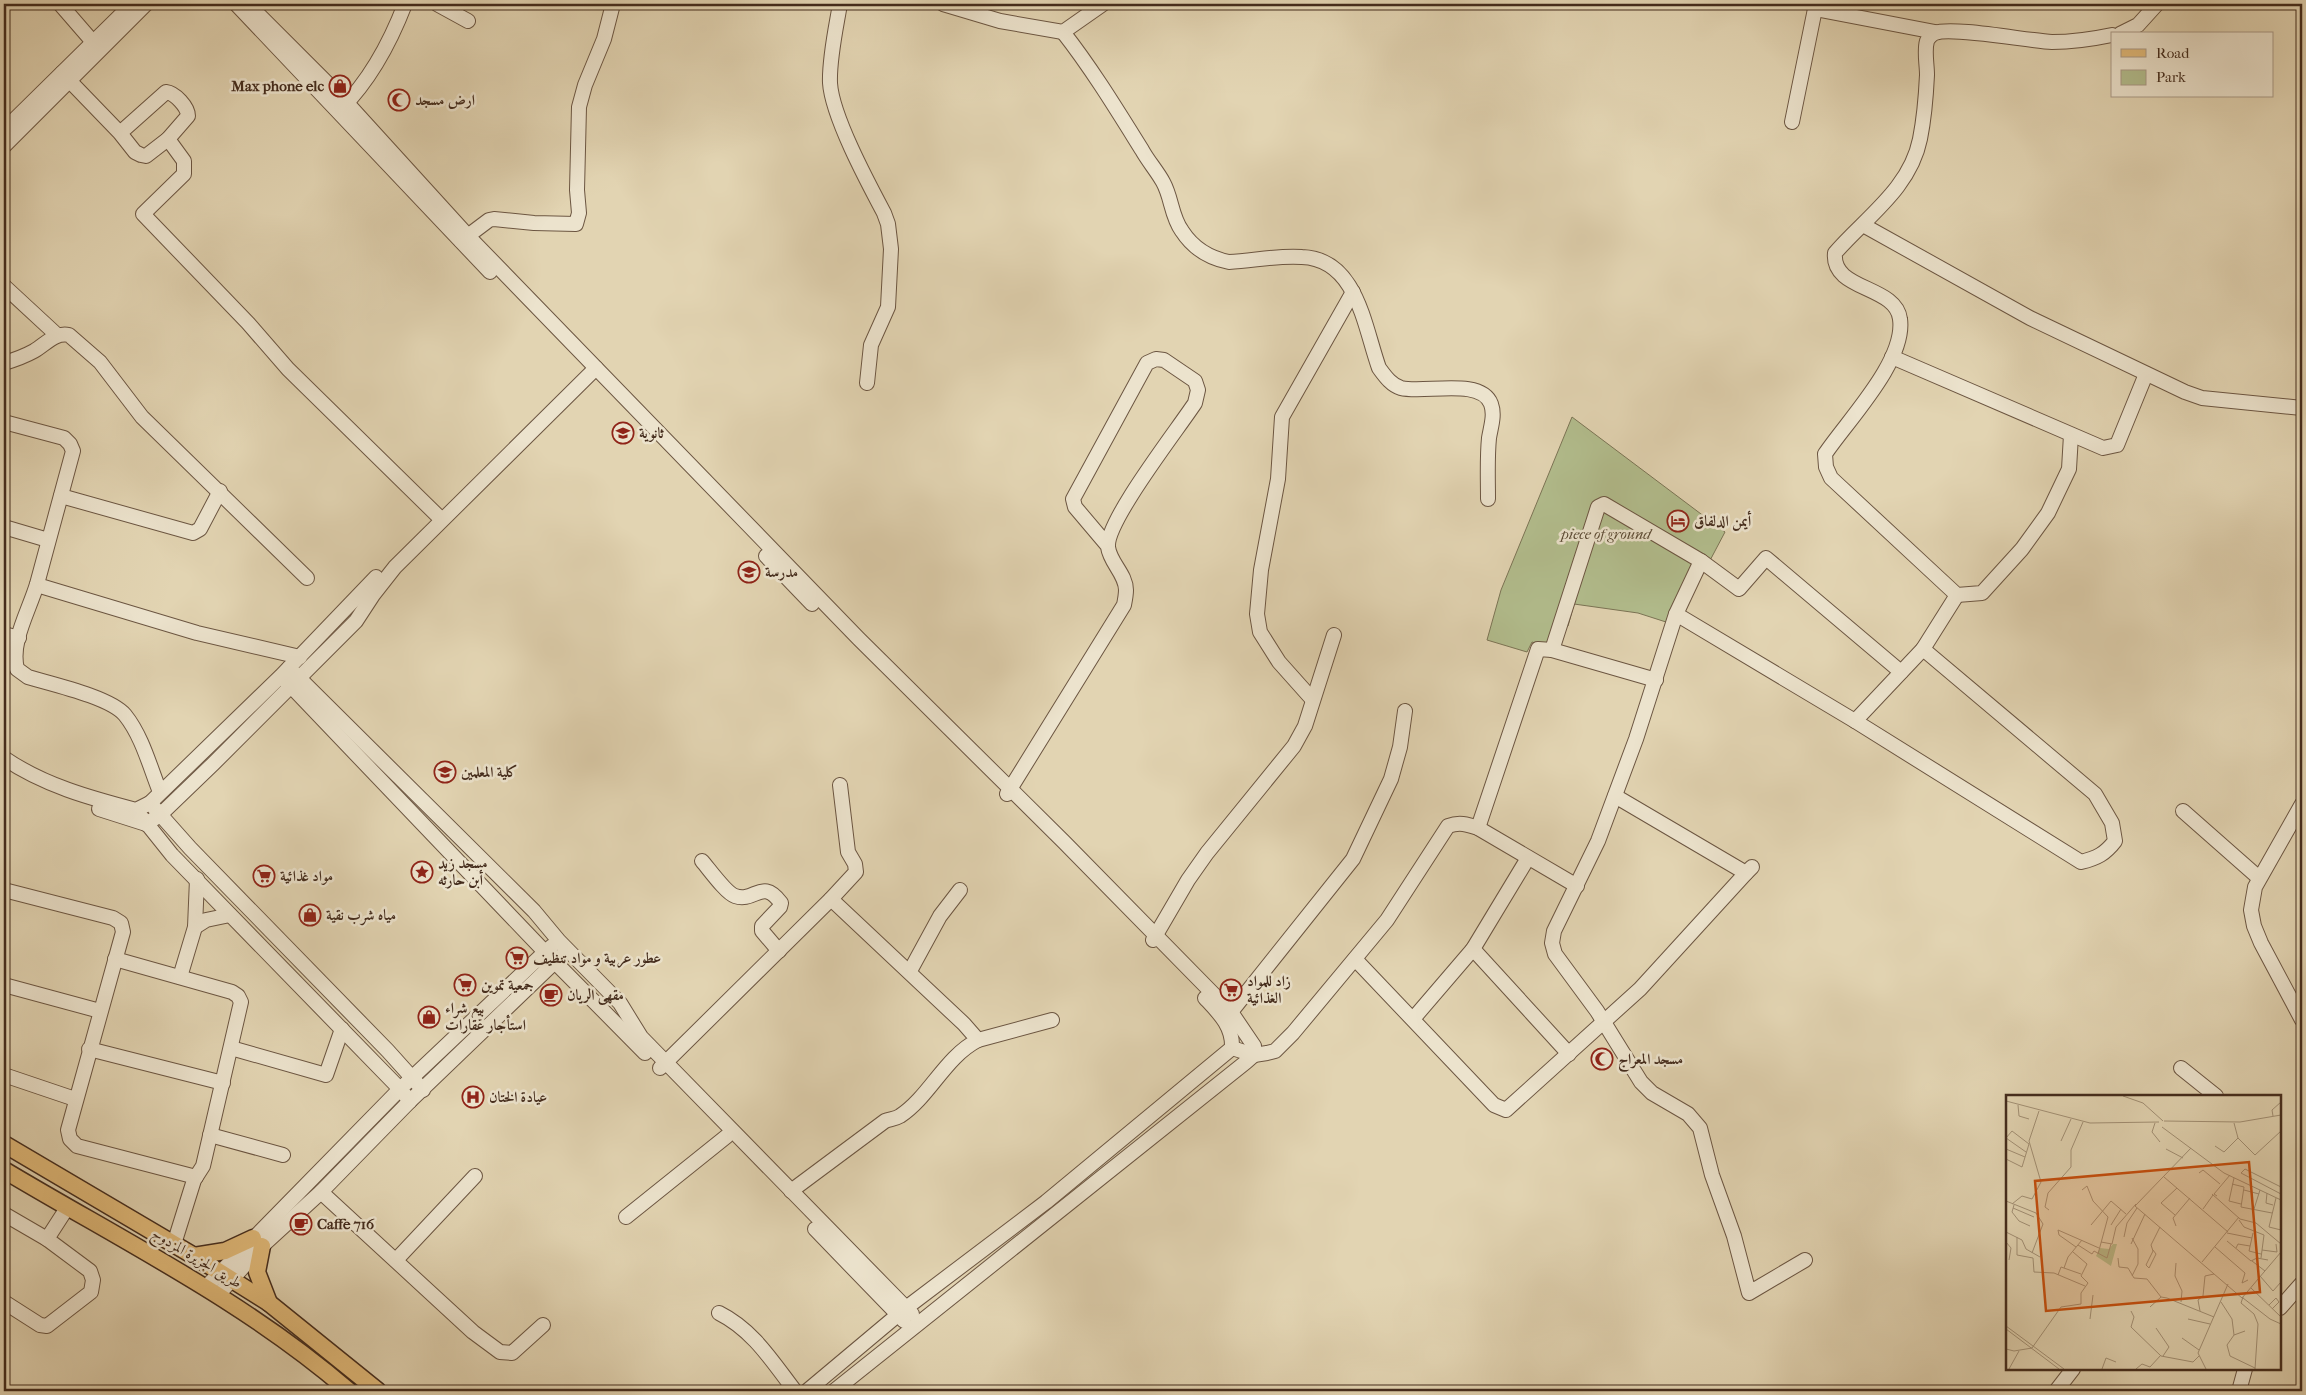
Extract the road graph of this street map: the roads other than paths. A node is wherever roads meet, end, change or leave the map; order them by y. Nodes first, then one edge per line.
1 (60, 4) edge
2 (132, 4) edge
3 (146, 4) edge
4 (236, 4) edge
5 (248, 4) edge
6 (405, 4) edge
7 (437, 4) edge
8 (613, 4) edge
9 (840, 4) edge
10 (942, 4) edge
11 (1103, 4) edge
12 (2157, 4) edge
13 (1815, 6) edge
14 (468, 21) dead end
15 (1063, 32) junction
16 (1935, 32) junction
17 (2124, 32) edge
18 (2111, 35) edge
19 (96, 46) junction
20 (66, 77) junction
21 (343, 107) junction
22 (1792, 122) dead end
23 (4, 130) edge
24 (120, 133) junction
25 (168, 139) junction
26 (4, 146) edge
27 (1862, 225) junction
28 (464, 239) junction
29 (4, 286) edge
30 (1353, 292) junction
31 (57, 335) junction
32 (1892, 357) junction
33 (4, 363) edge
34 (591, 368) junction
35 (2146, 374) junction
36 (867, 383) dead end
37 (2302, 408) edge
38 (4, 422) edge
39 (2071, 435) junction
40 (220, 491) junction
41 (61, 496) junction
42 (1488, 499) dead end
43 (438, 517) junction
44 (4, 527) edge
45 (48, 540) junction
46 (1108, 546) junction
47 (1701, 561) junction
48 (307, 578) dead end
49 (37, 585) junction
50 (1958, 595) junction
51 (1676, 614) junction
52 (4, 634) edge
53 (1334, 635) dead end
54 (19, 638) junction
55 (1923, 649) junction
56 (1552, 650) junction
57 (300, 657) junction
58 (1901, 672) junction
59 (290, 677) junction
60 (1656, 680) junction
61 (1312, 699) junction
62 (1404, 711) dead end
63 (1855, 721) junction
64 (4, 758) edge
65 (4, 768) edge
66 (840, 785) dead end
67 (1009, 791) junction
68 (160, 792) junction
69 (1615, 796) junction
70 (150, 803) junction
71 (2302, 804) edge
72 (136, 810) junction
73 (2182, 811) dead end
74 (160, 815) junction
75 (146, 824) junction
76 (1478, 828) junction
77 (1528, 858) junction
78 (702, 861) dead end
79 (2259, 878) junction
80 (197, 880) junction
81 (1577, 886) junction
82 (4, 890) edge
83 (960, 890) dead end
84 (831, 899) junction
85 (230, 915) junction
86 (195, 927) junction
87 (1155, 938) junction
88 (563, 946) junction
89 (1473, 949) junction
90 (779, 951) junction
91 (550, 956) junction
92 (115, 959) junction
93 (1355, 959) junction
94 (910, 971) junction
95 (180, 977) junction
96 (4, 986) edge
97 (100, 1012) junction
98 (1231, 1012) junction
99 (1413, 1019) junction
100 (1052, 1020) dead end
101 (2302, 1020) edge
102 (1603, 1022) junction
103 (342, 1029) junction
104 (978, 1040) junction
105 (231, 1048) junction
106 (1232, 1048) junction
107 (89, 1049) junction
108 (1569, 1054) junction
109 (1254, 1055) junction
110 (663, 1066) junction
111 (2181, 1068) dead end
112 (4, 1075) edge
113 (412, 1079) junction
114 (223, 1083) junction
115 (400, 1089) junction
116 (423, 1090) junction
117 (2215, 1095) edge
118 (75, 1099) junction
119 (410, 1101) junction
120 (210, 1135) junction
121 (727, 1136) junction
122 (4, 1144) edge
123 (283, 1155) dead end
124 (4, 1170) edge
125 (196, 1176) junction
126 (475, 1176) dead end
127 (791, 1191) junction
128 (321, 1192) junction
129 (67, 1208) junction
130 (4, 1214) edge
131 (626, 1217) dead end
132 (47, 1239) junction
133 (258, 1242) junction
134 (174, 1244) junction
135 (194, 1256) junction
136 (396, 1260) junction
137 (1806, 1260) dead end
138 (226, 1275) junction
139 (2302, 1283) edge
140 (212, 1291) junction
141 (4, 1302) edge
142 (269, 1303) junction
143 (2281, 1307) edge
144 (902, 1312) junction
145 (719, 1313) dead end
146 (915, 1324) junction
147 (543, 1325) dead end
148 (2072, 1370) edge
149 (2245, 1370) edge
150 (345, 1389) edge
151 (378, 1391) edge
152 (795, 1391) edge
153 (807, 1391) edge
154 (834, 1391) edge
155 (2056, 1391) edge
156 (2239, 1391) edge

1 - 19 street
2 - 19 street
3 - 19 street
4 - 21 street
5 - 21 street
6 - 21 street
7 - 14 street
8 - 28 street
9 - 36 street
10 - 15 street
11 - 15 street
12 - 17 street
13 - 16 street
13 - 22 street
15 - 30 street
16 - 18 street
16 - 27 street
19 - 20 street
20 - 23 street
20 - 24 street
20 - 26 street
21 - 28 street
24 - 25 street
24 - 25 street
25 - 43 street
27 - 32 street
27 - 35 street
28 - 34 street
29 - 31 street
30 - 42 street
30 - 61 street
31 - 33 street
31 - 40 street
32 - 39 street
32 - 50 street
34 - 43 street
34 - 67 street
35 - 37 street
35 - 39 street
38 - 41 street
39 - 50 street
40 - 41 street
40 - 48 street
41 - 45 street
43 - 57 street
43 - 59 street
44 - 45 street
45 - 49 street
46 - 46 street
46 - 67 street
47 - 51 street
47 - 56 street
47 - 58 street
49 - 54 street
49 - 57 street
50 - 55 street
51 - 60 street
51 - 63 street
52 - 54 street
53 - 61 street
54 - 68 street
55 - 58 street
55 - 63 street
56 - 60 street
56 - 76 street
57 - 59 street
58 - 63 street
59 - 68 street
59 - 74 street
59 - 88 street
59 - 91 street
60 - 69 street
61 - 87 street
62 - 98 street
64 - 72 street
65 - 75 street
66 - 84 street
67 - 87 street
68 - 70 street
69 - 81 street
69 - 102 street
70 - 72 street
70 - 74 street
71 - 79 street
72 - 75 street
73 - 79 street
74 - 75 street
74 - 113 street
75 - 80 street
76 - 77 street
76 - 93 street
77 - 81 street
77 - 89 street
78 - 90 street
79 - 101 street
80 - 85 street
80 - 86 street
81 - 102 street
82 - 92 street
83 - 94 street
84 - 90 street
84 - 94 street
85 - 86 street
85 - 103 street
86 - 95 street
87 - 98 street
87 - 106 street
88 - 91 street
88 - 110 street
89 - 99 street
89 - 108 street
90 - 110 street
91 - 110 street
91 - 113 street
91 - 116 street
92 - 95 street
92 - 97 street
93 - 99 street
93 - 109 street
94 - 104 street
95 - 105 street
96 - 97 street
97 - 107 street
98 - 109 street
99 - 108 street
100 - 104 street
102 - 108 street
102 - 137 street
103 - 105 street
103 - 115 street
104 - 127 street
105 - 114 street
106 - 109 street
106 - 144 street
107 - 114 street
107 - 118 street
109 - 146 street
110 - 121 street
110 - 127 street
111 - 117 street
112 - 118 street
113 - 115 street
113 - 116 street
114 - 120 street
115 - 119 street
115 - 133 street
116 - 119 street
118 - 125 street
119 - 128 street
120 - 123 street
120 - 125 street
121 - 131 street
121 - 144 street
122 - 134 main road, طريق الجزيرة المزدوج
124 - 129 main road, طريق الجزيرة المزدوج
125 - 134 street
126 - 136 street
127 - 144 street
128 - 133 street
128 - 136 street
129 - 132 street
129 - 140 main road, طريق الجزيرة المزدوج
130 - 132 street
132 - 141 street
133 - 135 main road
133 - 138 street
133 - 142 main road
134 - 135 main road, طريق الجزيرة المزدوج
135 - 138 main road, طريق الجزيرة المزدوج
136 - 147 street
138 - 140 street
138 - 142 main road, طريق الجزيرة المزدوج
139 - 143 street
140 - 150 main road, طريق الجزيرة المزدوج
142 - 151 main road, طريق الجزيرة المزدوج
144 - 146 street
144 - 153 street
145 - 152 street
146 - 154 street
148 - 155 street
149 - 156 street

